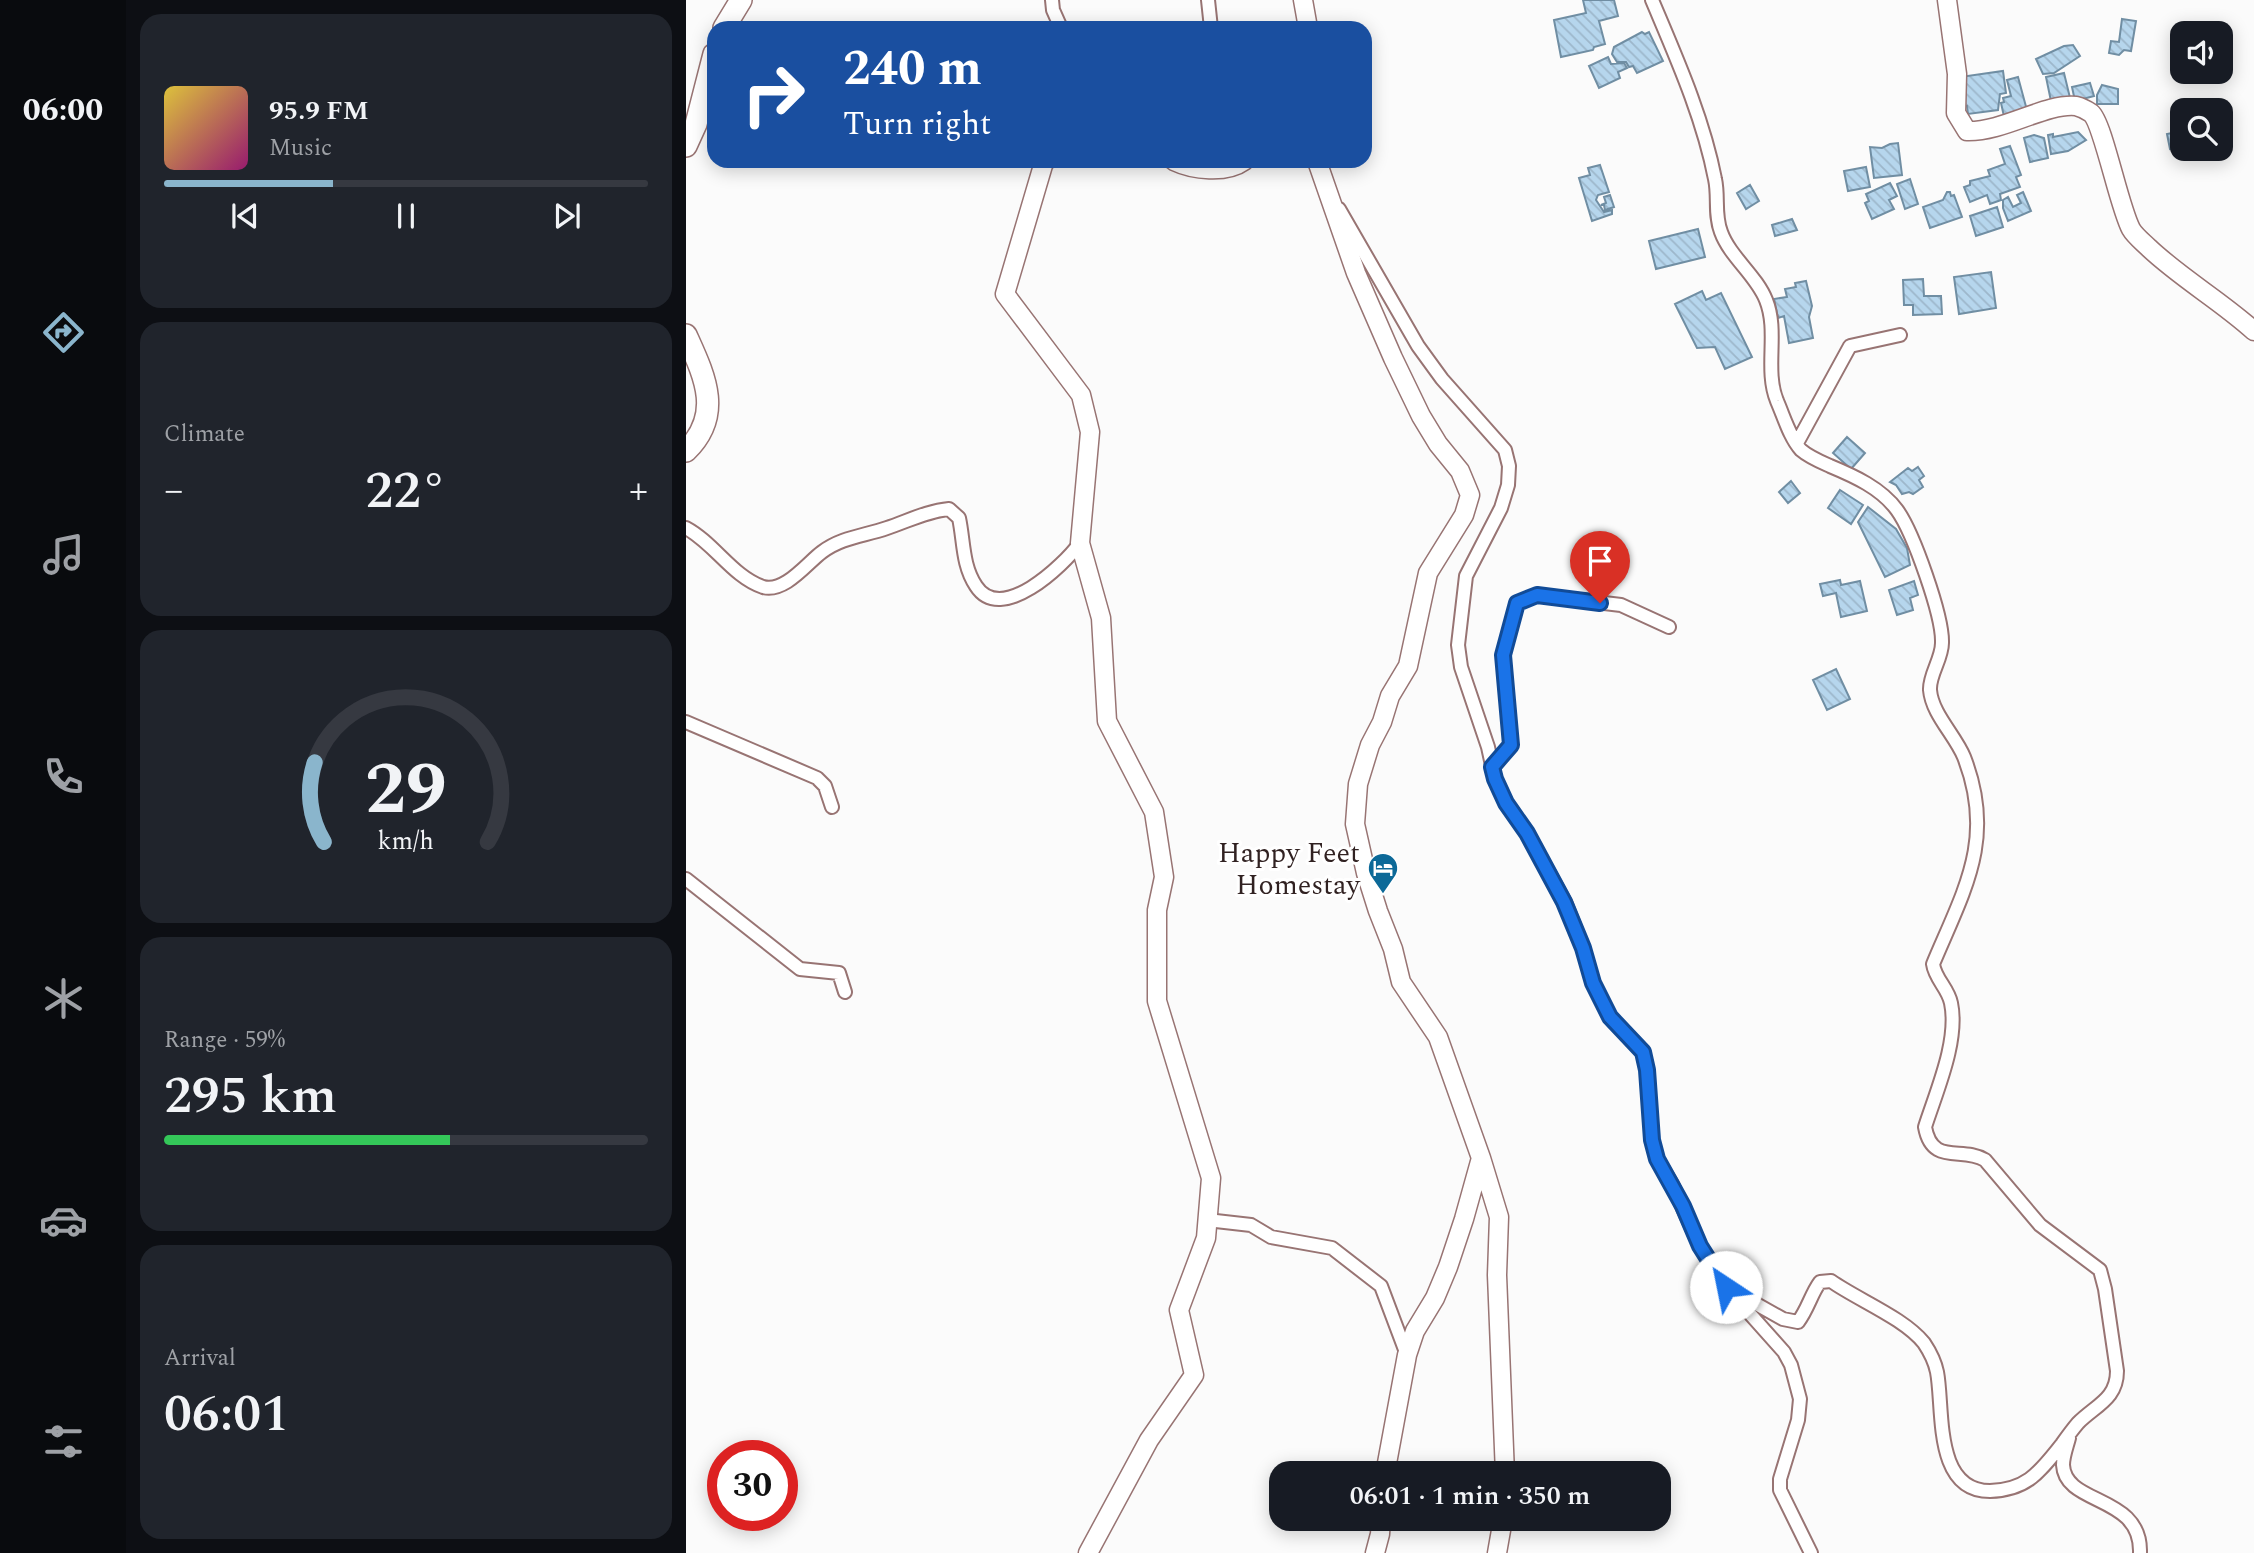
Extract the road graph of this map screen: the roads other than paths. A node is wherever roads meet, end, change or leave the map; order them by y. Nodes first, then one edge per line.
1 (741, 0) edge
2 (1052, 0) edge
3 (1208, 0) edge
4 (1303, 0) edge
5 (1652, 0) edge
6 (1947, 0) edge
7 (728, 21) edge
8 (1058, 21) edge
9 (1210, 21) edge
10 (1307, 21) edge
11 (707, 81) edge
12 (686, 146) edge
13 (1042, 168) edge
14 (1319, 168) edge
15 (1323, 182) junction
16 (2254, 331) edge
17 (686, 335) edge
18 (1900, 335) dead end
19 (1797, 443) junction
20 (686, 451) edge
21 (686, 528) edge
22 (1080, 543) junction
23 (1669, 627) dead end
24 (686, 722) edge
25 (1492, 767) junction
26 (832, 807) dead end
27 (686, 880) edge
28 (845, 992) dead end
29 (1481, 1158) junction
30 (1207, 1220) junction
31 (1726, 1287) junction
32 (1406, 1355) junction
33 (2071, 1432) junction
34 (1387, 1461) edge
35 (1504, 1461) edge
36 (1380, 1531) edge
37 (1501, 1531) edge
38 (1088, 1553) edge
39 (1375, 1553) edge
40 (1497, 1553) edge
41 (1811, 1553) edge
42 (2140, 1553) edge

1 - 7 main road
2 - 8 street
3 - 9 street
4 - 10 street
5 - 19 street
6 - 16 street
11 - 12 main road
13 - 22 street
14 - 15 street
15 - 25 street
15 - 29 street
17 - 20 main road
18 - 19 street
19 - 33 street
21 - 22 street
22 - 30 street
23 - 25 street
24 - 26 street
25 - 31 street
27 - 28 street
29 - 32 street
29 - 35 street
30 - 32 street
30 - 38 street
31 - 33 street
31 - 41 street
32 - 34 street
33 - 42 street
36 - 39 street
37 - 40 street

